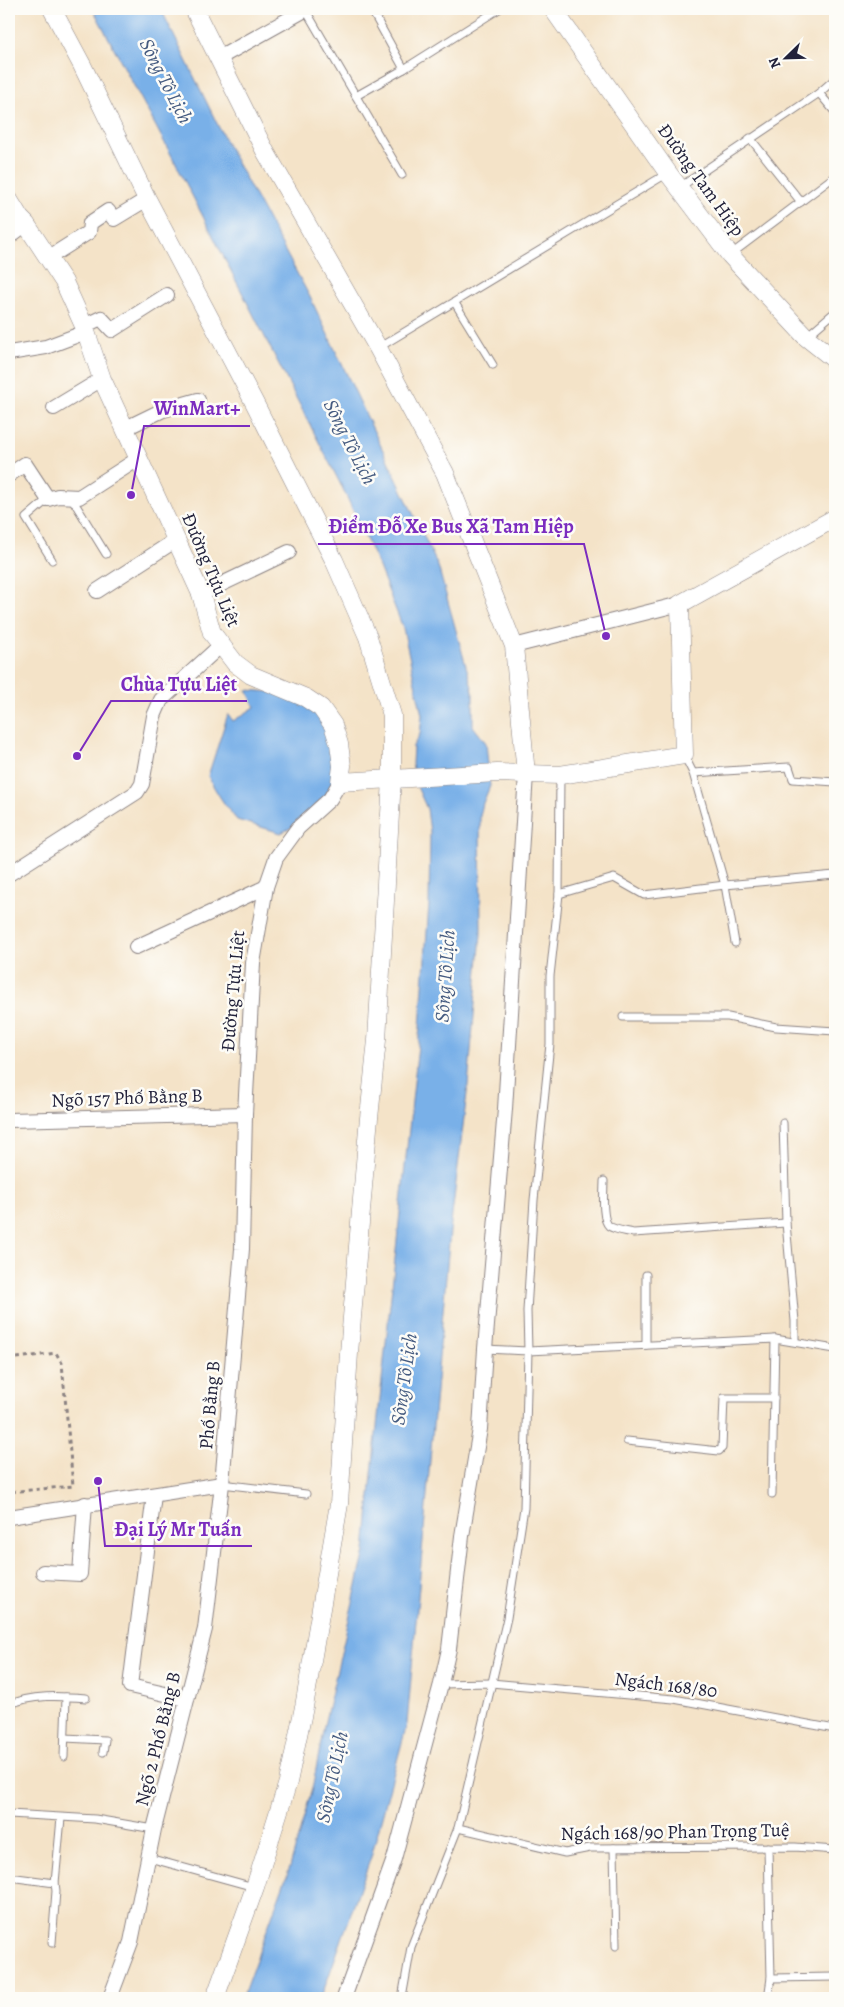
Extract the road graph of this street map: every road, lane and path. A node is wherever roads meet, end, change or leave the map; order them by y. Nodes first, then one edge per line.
1 (52, 9) edge
2 (194, 9) edge
3 (306, 9) edge
4 (372, 9) edge
5 (499, 9) edge
6 (553, 9) edge
7 (219, 58) junction
8 (404, 69) junction
9 (835, 80) edge
10 (819, 93) junction
11 (356, 96) junction
12 (835, 112) edge
13 (750, 138) junction
14 (668, 172) junction
15 (402, 175) dead end
16 (835, 176) edge
17 (680, 187) junction
18 (147, 199) junction
19 (9, 200) edge
20 (801, 202) junction
21 (26, 224) junction
22 (9, 237) edge
23 (730, 255) junction
24 (48, 258) junction
25 (167, 295) dead end
26 (455, 303) junction
27 (835, 312) edge
28 (85, 329) junction
29 (806, 337) junction
30 (378, 348) junction
31 (9, 353) edge
32 (835, 360) edge
33 (494, 365) dead end
34 (102, 379) junction
35 (198, 400) dead end
36 (54, 408) dead end
37 (126, 428) junction
38 (138, 459) junction
39 (9, 475) edge
40 (71, 497) junction
41 (48, 499) junction
42 (835, 518) edge
43 (176, 540) junction
44 (289, 552) dead end
45 (106, 554) dead end
46 (52, 560) dead end
47 (97, 591) dead end
48 (201, 594) junction
49 (680, 604) junction
50 (220, 646) junction
51 (514, 646) junction
52 (684, 754) junction
53 (693, 773) junction
54 (526, 774) junction
55 (560, 775) junction
56 (392, 780) junction
57 (340, 782) junction
58 (835, 782) edge
59 (9, 874) edge
60 (835, 875) edge
61 (725, 885) junction
62 (266, 888) junction
63 (559, 894) junction
64 (735, 943) dead end
65 (136, 947) dead end
66 (623, 1017) dead end
67 (835, 1031) edge
68 (245, 1114) junction
69 (9, 1120) edge
70 (783, 1123) dead end
71 (604, 1181) dead end
72 (786, 1223) junction
73 (646, 1275) dead end
74 (775, 1339) junction
75 (795, 1342) junction
76 (646, 1345) junction
77 (485, 1348) junction
78 (835, 1349) edge
79 (528, 1351) junction
80 (9, 1359) edge
81 (774, 1398) junction
82 (627, 1441) dead end
83 (222, 1484) junction
84 (9, 1492) edge
85 (154, 1494) junction
86 (306, 1494) dead end
87 (772, 1494) dead end
88 (85, 1504) junction
89 (9, 1517) edge
90 (43, 1572) dead end
91 (491, 1683) junction
92 (441, 1684) junction
93 (66, 1696) junction
94 (86, 1698) dead end
95 (187, 1700) junction
96 (9, 1705) edge
97 (835, 1729) edge
98 (65, 1738) junction
99 (104, 1752) dead end
100 (64, 1757) dead end
101 (9, 1814) edge
102 (61, 1818) junction
103 (458, 1828) junction
104 (154, 1829) junction
105 (768, 1847) junction
106 (614, 1848) junction
107 (835, 1850) edge
108 (149, 1858) junction
109 (9, 1877) edge
110 (54, 1883) junction
111 (255, 1887) junction
112 (52, 1943) dead end
113 (616, 1946) dead end
114 (835, 1977) edge
115 (771, 1978) junction
116 (110, 1998) edge
117 (215, 1998) edge
118 (344, 1998) edge
119 (402, 1998) edge
120 (768, 1998) edge

1 - 18 street
2 - 7 street
3 - 7 street
3 - 11 lane
4 - 8 lane
5 - 8 lane
6 - 14 street, Đường Tam Hiệp
7 - 30 street
8 - 11 lane
9 - 10 lane
10 - 12 lane
10 - 13 lane
11 - 15 lane
13 - 17 lane
13 - 20 lane
14 - 17 street, Đường Tam Hiệp
14 - 26 lane
16 - 20 lane
17 - 23 street, Đường Tam Hiệp
18 - 24 street
18 - 56 street
19 - 21 street, Đường Tựu Liệt
20 - 23 lane
21 - 22 street
21 - 24 street, Đường Tựu Liệt
23 - 29 street, Đường Tam Hiệp
24 - 28 street, Đường Tựu Liệt
25 - 28 street
26 - 30 lane
26 - 33 lane
27 - 29 lane
28 - 31 street
28 - 34 street, Đường Tựu Liệt
29 - 32 street, Đường Tam Hiệp
30 - 51 street
34 - 36 street
34 - 37 street, Đường Tựu Liệt
35 - 37 street
37 - 38 street, Đường Tựu Liệt
38 - 40 street
38 - 43 street, Đường Tựu Liệt
39 - 41 street
40 - 41 street
40 - 45 lane
41 - 46 lane
42 - 49 street
43 - 47 street
43 - 48 street, Đường Tựu Liệt
44 - 48 street
48 - 50 street, Đường Tựu Liệt
49 - 51 street
49 - 52 street
50 - 57 street, Đường Tựu Liệt
50 - 59 street
51 - 54 street
52 - 53 lane
52 - 55 street
53 - 58 lane
53 - 61 lane
54 - 55 street
54 - 56 street
54 - 77 street
55 - 63 lane
56 - 57 street
56 - 111 street
57 - 62 street, Đường Tựu Liệt
60 - 61 lane
61 - 63 lane
61 - 64 lane
62 - 65 street
62 - 68 street, Đường Tựu Liệt
63 - 79 lane
66 - 67 lane
68 - 69 street, Ngõ 157 Phố Bằng B
68 - 83 street, Phố Bằng B
70 - 72 lane
71 - 72 lane
72 - 75 lane
73 - 76 lane
74 - 75 lane
74 - 76 lane
74 - 81 lane
75 - 78 lane
76 - 79 lane
77 - 79 lane
77 - 92 street
79 - 91 lane
80 - 84 path
81 - 82 lane
81 - 87 lane
83 - 85 street
83 - 86 lane
83 - 95 street, Ngõ 2 Phố Bằng B
85 - 88 street
85 - 95 street
88 - 89 street
88 - 90 street
91 - 92 lane, Ngách 168/80
91 - 97 lane, Ngách 168/80
91 - 103 lane
92 - 118 street
93 - 94 lane
93 - 96 lane
93 - 98 lane
95 - 104 street, Ngõ 2 Phố Bằng B
98 - 99 lane
98 - 100 lane
101 - 102 lane
102 - 104 lane
102 - 110 lane
103 - 106 lane, Ngách 168/90 Phan Trọng Tuệ
103 - 119 lane
104 - 108 street, Ngõ 2 Phố Bằng B
105 - 106 lane, Ngách 168/90 Phan Trọng Tuệ
105 - 107 lane, Ngách 168/90 Phan Trọng Tuệ
105 - 115 lane
106 - 113 lane
108 - 111 lane
108 - 116 street, Ngõ 2 Phố Bằng B
109 - 110 lane
110 - 112 lane
111 - 117 street
114 - 115 lane
115 - 120 lane

